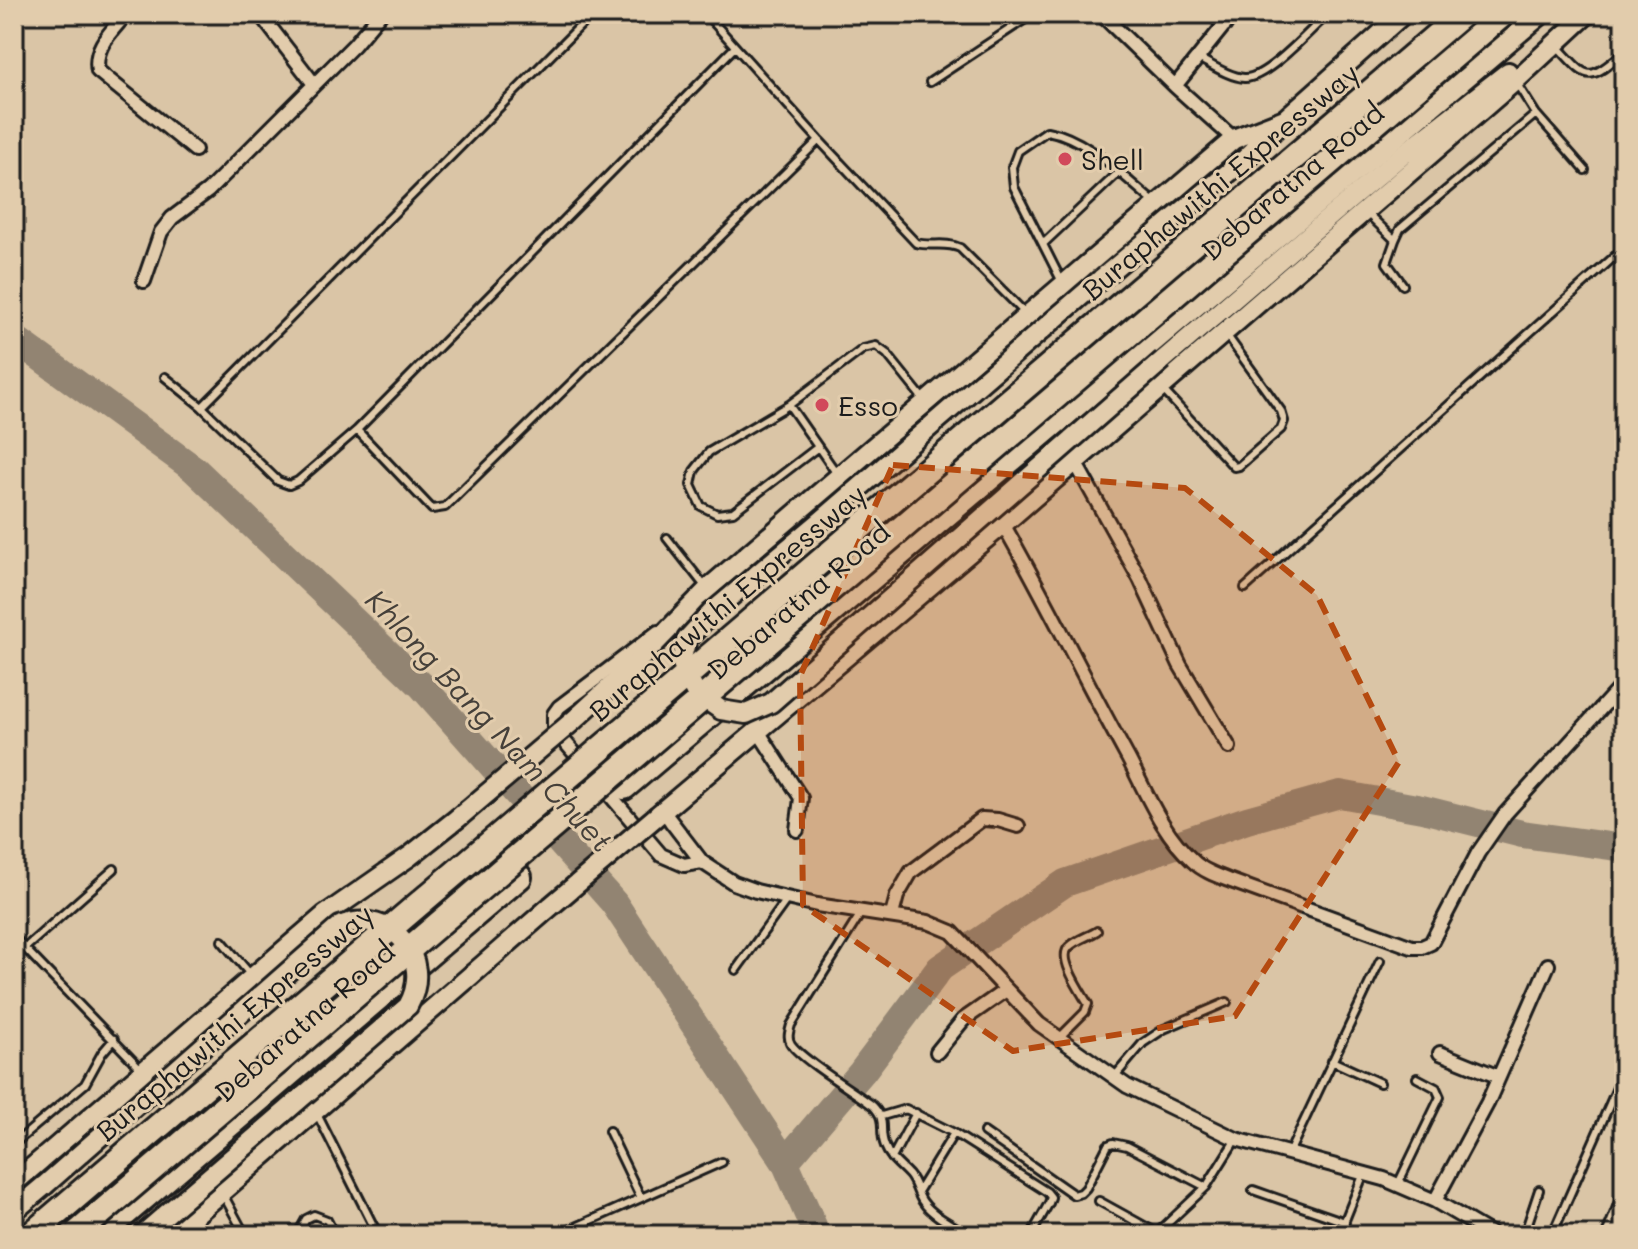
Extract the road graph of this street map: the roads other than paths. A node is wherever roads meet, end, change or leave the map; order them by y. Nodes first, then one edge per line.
1 (126, 14) edge
2 (260, 14) edge
3 (380, 14) edge
4 (592, 14) edge
5 (706, 14) edge
6 (1033, 14) edge
7 (1101, 14) edge
8 (1213, 14) edge
9 (1233, 14) edge
10 (1328, 14) edge
11 (1403, 14) edge
12 (1448, 14) edge
13 (1462, 14) edge
14 (1503, 14) edge
15 (1537, 14) edge
16 (1585, 14) edge
17 (1225, 25) junction
18 (1555, 44) junction
19 (734, 48) junction
20 (1624, 52) edge
21 (1198, 58) junction
22 (1515, 81) junction
23 (930, 82) dead end
24 (314, 84) junction
25 (1175, 86) junction
26 (1536, 114) junction
27 (1285, 119) junction
28 (1234, 139) junction
29 (819, 140) junction
30 (195, 150) dead end
31 (1585, 170) dead end
32 (1118, 173) junction
33 (1157, 205) junction
34 (1365, 211) junction
35 (1395, 240) junction
36 (1043, 244) junction
37 (1624, 248) edge
38 (144, 281) dead end
39 (1063, 285) junction
40 (1403, 285) dead end
41 (1027, 316) junction
42 (1224, 333) junction
43 (165, 377) dead end
44 (1161, 387) junction
45 (926, 403) junction
46 (789, 405) junction
47 (202, 407) junction
48 (357, 430) junction
49 (818, 447) junction
50 (1075, 462) junction
51 (839, 477) junction
52 (1003, 524) junction
53 (667, 538) dead end
54 (1245, 588) dead end
55 (708, 590) junction
56 (679, 616) junction
57 (1624, 683) edge
58 (758, 731) junction
59 (1229, 747) dead end
60 (661, 813) junction
61 (1018, 826) dead end
62 (797, 830) dead end
63 (702, 862) junction
64 (114, 869) dead end
65 (788, 898) junction
66 (861, 913) junction
67 (892, 915) junction
68 (1097, 931) dead end
69 (14, 937) edge
70 (222, 941) dead end
71 (25, 948) junction
72 (1380, 961) dead end
73 (1548, 965) dead end
74 (736, 970) dead end
75 (252, 977) junction
76 (1006, 990) junction
77 (1227, 1002) dead end
78 (1058, 1038) junction
79 (114, 1039) junction
80 (937, 1052) dead end
81 (1440, 1053) dead end
82 (1332, 1061) junction
83 (143, 1072) junction
84 (1624, 1072) edge
85 (1499, 1077) junction
86 (1114, 1078) junction
87 (1417, 1078) dead end
88 (1380, 1083) dead end
89 (316, 1112) junction
90 (916, 1113) junction
91 (882, 1116) junction
92 (609, 1131) dead end
93 (984, 1132) dead end
94 (954, 1133) junction
95 (1236, 1139) junction
96 (14, 1144) edge
97 (1289, 1154) junction
98 (892, 1158) junction
99 (722, 1162) dead end
100 (1364, 1173) junction
101 (14, 1183) edge
102 (1398, 1185) junction
103 (1206, 1187) junction
104 (919, 1190) junction
105 (1253, 1190) dead end
106 (1539, 1190) dead end
107 (222, 1193) junction
108 (1624, 1197) edge
109 (641, 1198) junction
110 (1099, 1201) dead end
111 (1435, 1201) junction
112 (14, 1211) edge
113 (1345, 1222) junction
114 (1156, 1234) edge
115 (19, 1235) edge
116 (31, 1235) edge
117 (75, 1235) edge
118 (100, 1235) edge
119 (142, 1235) edge
120 (172, 1235) edge
121 (245, 1235) edge
122 (297, 1235) edge
123 (335, 1235) edge
124 (378, 1235) edge
125 (558, 1235) edge
126 (969, 1235) edge
127 (1031, 1235) edge
128 (1339, 1235) edge
129 (1493, 1235) edge
130 (1524, 1235) edge
131 (1552, 1235) edge
132 (1609, 1235) edge

1 - 30 street
2 - 24 street
3 - 24 street
4 - 47 lane
5 - 19 lane
6 - 23 lane
7 - 25 street
8 - 17 street
9 - 17 street
10 - 21 lane
11 - 27 main road, Debaratna Road
12 - 115 highway, Debaratna Road
13 - 116 highway, Buraphawithi Expressway, bridge
14 - 117 highway, Buraphawithi Expressway, bridge
15 - 118 highway, Debaratna Road
16 - 18 main road
16 - 27 main road, bridge
17 - 21 street
18 - 20 lane
18 - 22 main road
19 - 29 lane
19 - 48 lane
21 - 25 street
22 - 26 lane
22 - 34 main road
24 - 38 street
25 - 28 street
26 - 31 lane
26 - 35 lane
27 - 28 main road, Debaratna Road
28 - 33 main road, Debaratna Road
29 - 41 lane
29 - 48 lane
32 - 33 lane
32 - 36 lane
32 - 36 lane
33 - 39 main road, Debaratna Road
34 - 35 lane
34 - 42 main road
35 - 40 lane
36 - 39 lane
37 - 54 lane
39 - 41 main road, Debaratna Road
41 - 45 main road, Debaratna Road
42 - 44 main road
42 - 44 lane
43 - 47 lane
44 - 50 main road
45 - 46 lane
45 - 51 main road, Debaratna Road
46 - 49 lane
46 - 49 lane
47 - 48 lane
49 - 51 lane
50 - 52 main road
50 - 59 street
51 - 55 main road, Debaratna Road
52 - 57 street
52 - 58 main road
53 - 55 lane
55 - 56 main road, Debaratna Road
56 - 63 street
56 - 75 main road, Debaratna Road, bridge
58 - 60 main road
58 - 62 street
60 - 63 street
60 - 89 main road, bridge
61 - 67 street
63 - 65 street
64 - 71 lane
65 - 66 street
65 - 74 lane
66 - 67 street
66 - 91 lane
67 - 76 street
68 - 78 lane
69 - 71 lane
70 - 75 lane
71 - 79 lane
72 - 82 lane
73 - 85 street
75 - 83 main road, Debaratna Road
76 - 78 street
76 - 80 street
77 - 86 lane
78 - 86 street
79 - 83 lane
79 - 96 lane
81 - 85 street
82 - 88 lane
82 - 97 lane
83 - 101 main road, Debaratna Road
84 - 131 lane
85 - 111 street
86 - 95 street
87 - 102 lane
89 - 107 main road
89 - 124 lane
90 - 91 lane
90 - 94 lane
90 - 98 lane
91 - 98 lane
92 - 109 lane
93 - 103 lane
94 - 104 lane
94 - 127 lane
95 - 97 street
95 - 103 lane
97 - 100 street
98 - 104 lane
99 - 109 lane
100 - 102 street
100 - 113 lane
102 - 111 street
103 - 114 lane
104 - 126 lane
105 - 113 lane
106 - 130 lane
107 - 120 main road
107 - 121 lane
108 - 132 street
109 - 125 lane
110 - 114 lane
111 - 129 street
112 - 119 main road, bridge
113 - 128 lane
122 - 123 lane

